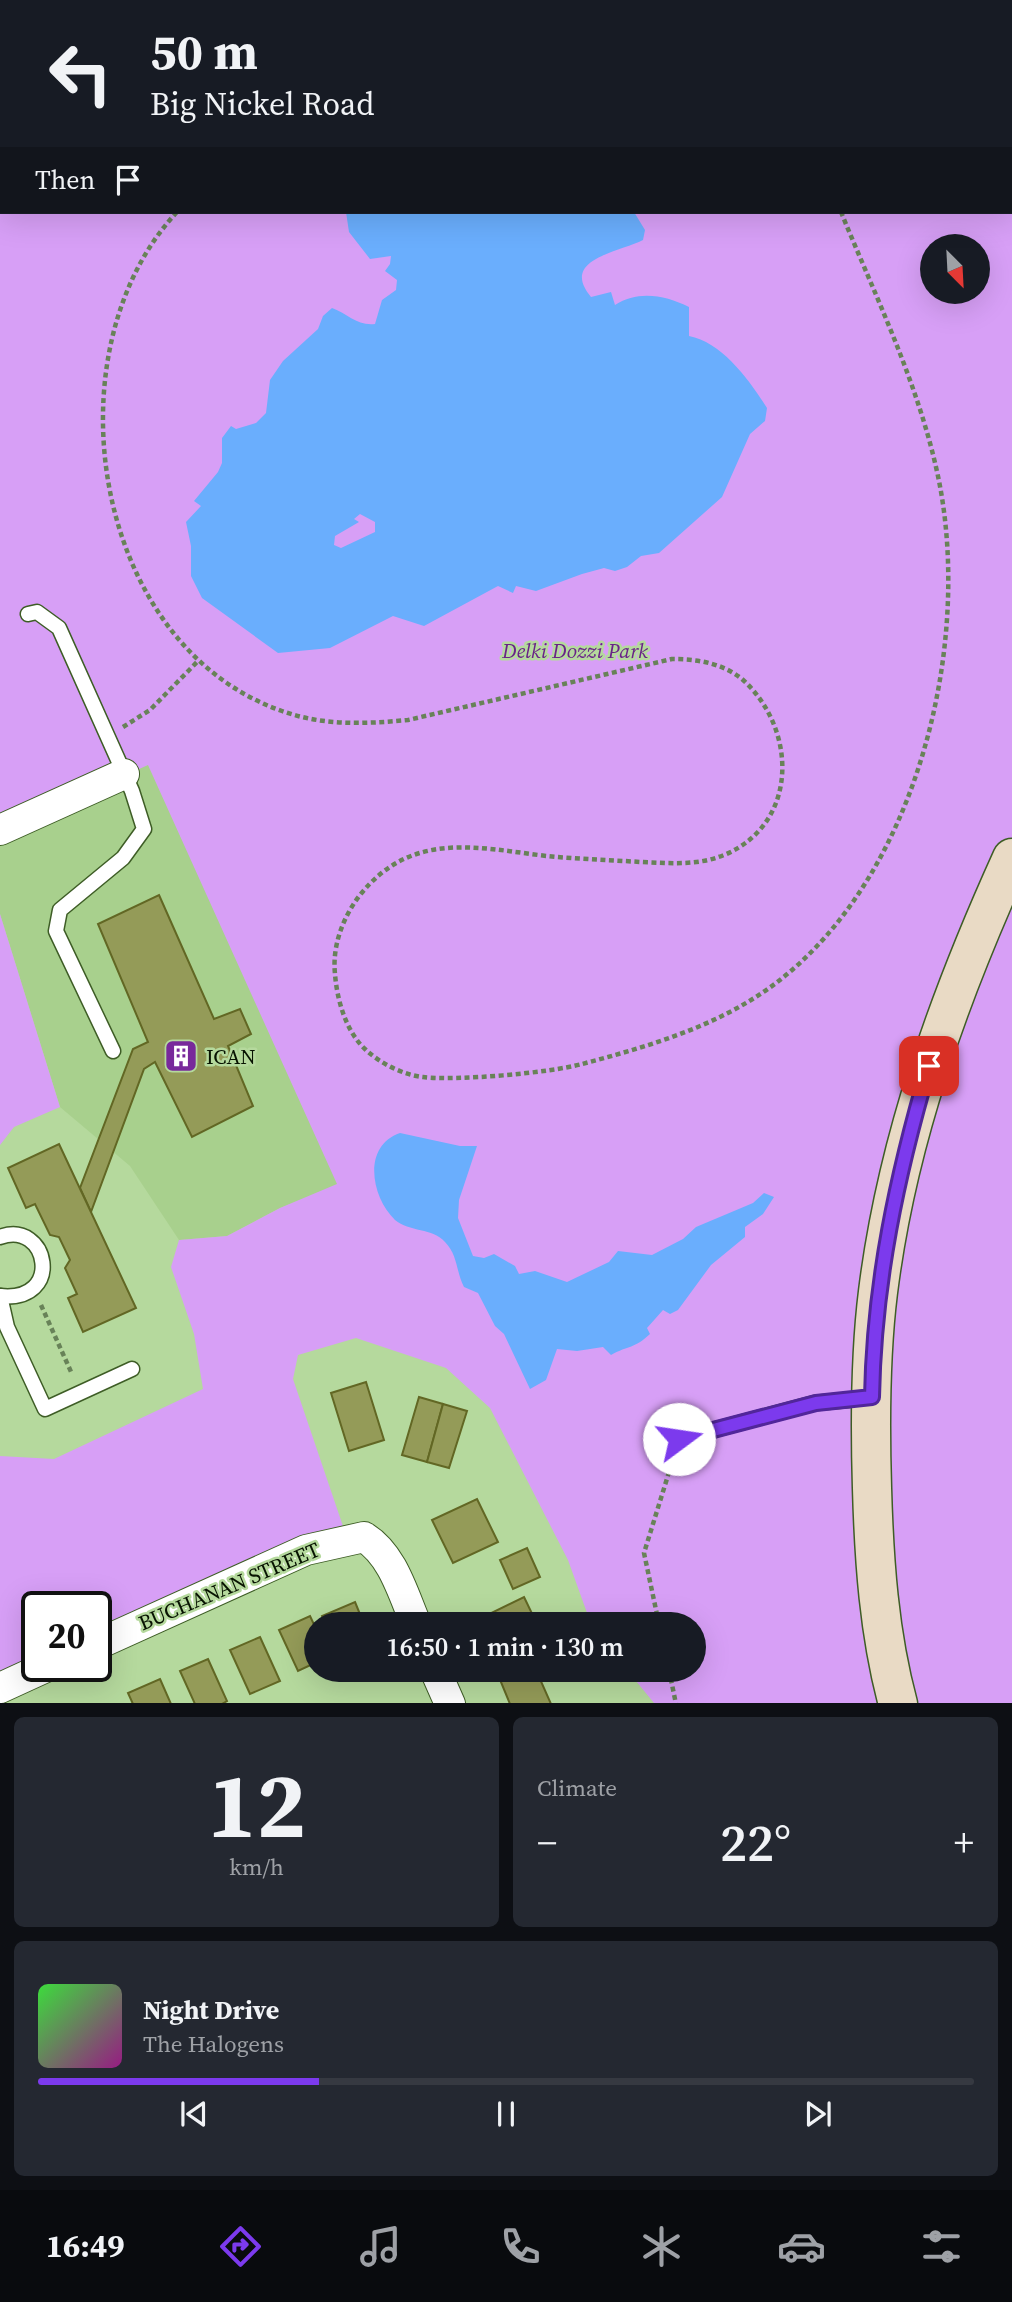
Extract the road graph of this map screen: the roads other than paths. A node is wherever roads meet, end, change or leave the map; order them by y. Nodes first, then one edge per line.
1 (28, 614) dead end
2 (124, 774) junction
3 (0, 830) edge
4 (1012, 858) edge
5 (113, 1051) dead end
6 (0, 1237) edge
7 (0, 1296) edge
8 (132, 1369) dead end
9 (872, 1397) junction
10 (679, 1439) road end
11 (411, 1612) edge
12 (112, 1637) edge
13 (21, 1678) edge
14 (440, 1682) edge
15 (0, 1688) edge
16 (450, 1703) edge
17 (898, 1703) edge

1 - 2 lane
2 - 3 street
2 - 5 lane
4 - 9 main road
6 - 7 lane
7 - 8 lane
9 - 10 lane
9 - 17 main road
11 - 12 street, BUCHANAN STREET
13 - 15 street
14 - 16 street

